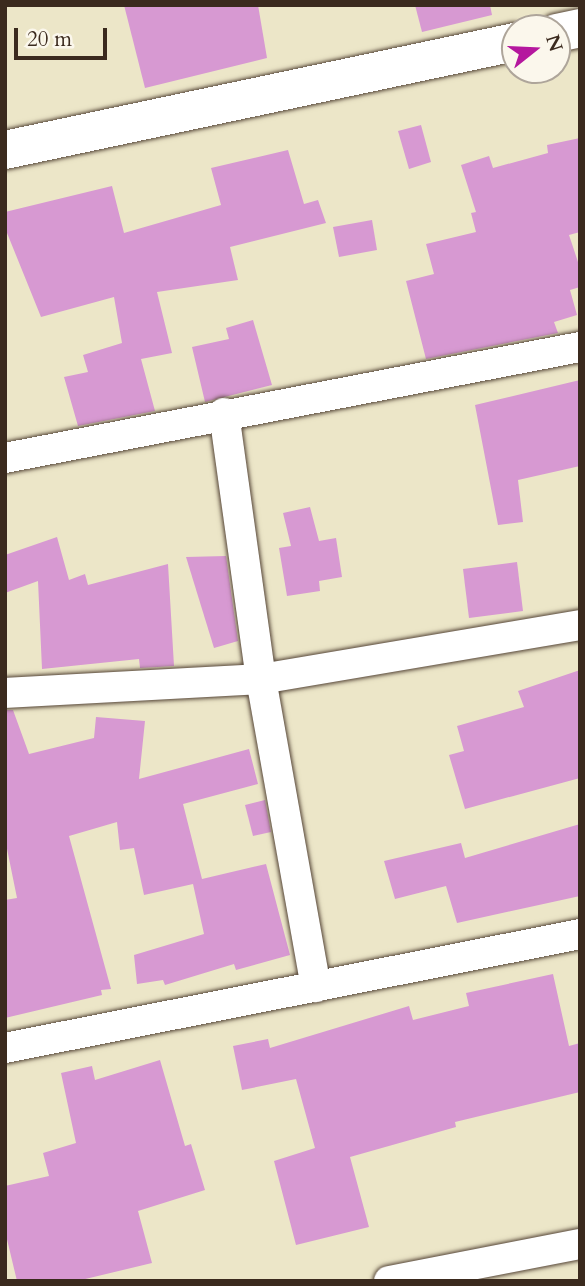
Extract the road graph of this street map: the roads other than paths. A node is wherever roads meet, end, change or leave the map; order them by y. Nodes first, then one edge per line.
1 (501, 45) edge
2 (5, 149) edge
3 (580, 347) edge
4 (224, 413) junction
5 (5, 458) edge
6 (580, 625) edge
7 (261, 679) junction
8 (5, 693) edge
9 (580, 934) edge
10 (316, 987) junction
11 (5, 1048) edge
12 (580, 1244) edge
13 (390, 1281) edge

1 - 2 street
3 - 4 street
4 - 5 street
4 - 7 street
6 - 7 street
7 - 8 street
7 - 10 street
9 - 10 street
10 - 11 street
12 - 13 street

